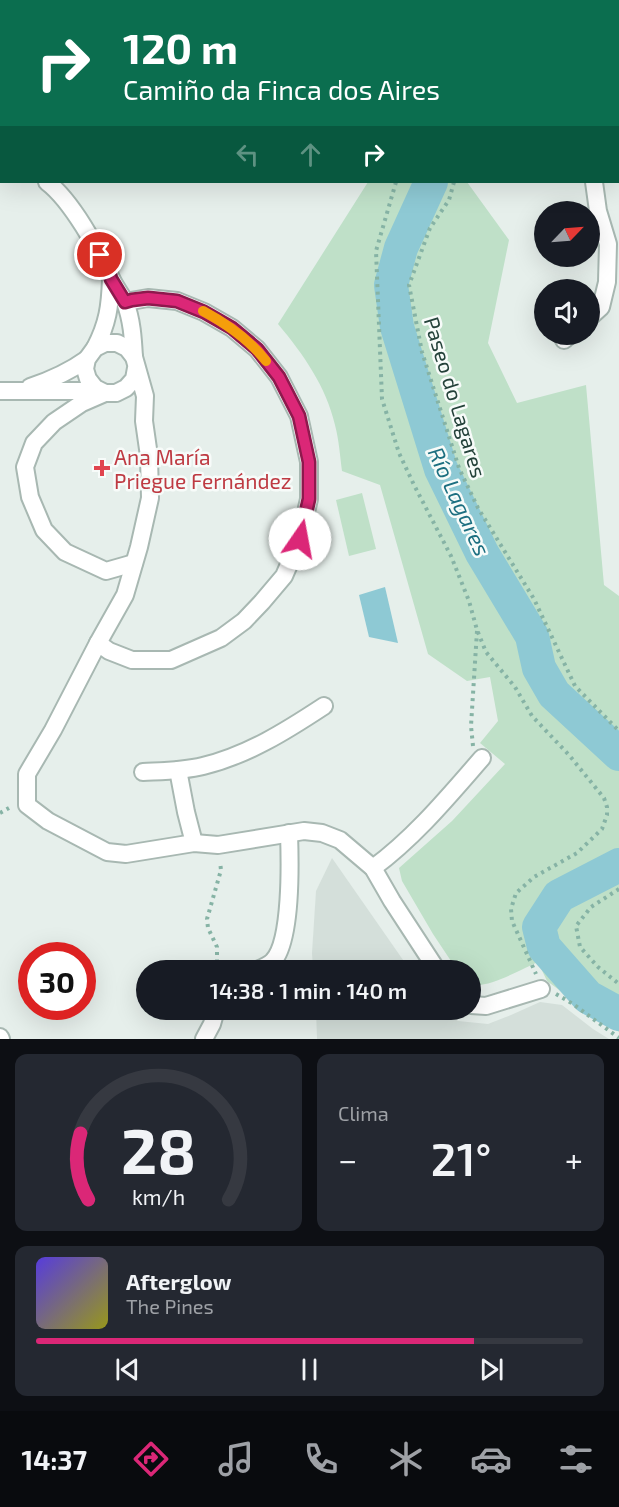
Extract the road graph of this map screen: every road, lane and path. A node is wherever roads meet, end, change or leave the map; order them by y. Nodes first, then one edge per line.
1 (48, 183) edge
2 (396, 183) edge
3 (454, 183) edge
4 (594, 183) edge
5 (111, 279) junction
6 (125, 302) junction
7 (600, 308) edge
8 (91, 353) junction
9 (135, 363) junction
10 (21, 390) junction
11 (0, 391) edge
12 (105, 391) junction
13 (144, 421) junction
14 (134, 564) junction
15 (477, 630) junction
16 (98, 643) junction
17 (324, 706) dead end
18 (619, 731) edge
19 (482, 758) joint
20 (178, 770) junction
21 (143, 771) dead end
22 (9, 808) dead end
23 (0, 813) edge
24 (289, 834) junction
25 (194, 843) junction
26 (218, 845) junction
27 (373, 868) junction
28 (619, 889) edge
29 (217, 960) edge
30 (274, 960) edge
31 (430, 960) edge
32 (619, 984) edge
33 (541, 989) junction
34 (481, 1006) edge
35 (213, 1020) edge
36 (619, 1038) edge
37 (204, 1039) edge

1 - 5 street
2 - 15 path
3 - 18 path, Paseo do Lagares
4 - 7 street
5 - 6 street
5 - 8 street
6 - 9 street
6 - 16 street
8 - 9 street
8 - 10 street
8 - 12 street
9 - 12 street
9 - 13 street
10 - 11 street
10 - 12 street
12 - 13 street
12 - 14 street
13 - 14 street
14 - 16 street
15 - 19 path
15 - 33 path
16 - 25 street
17 - 20 street
19 - 27 street
20 - 21 street
20 - 25 street
22 - 23 path
24 - 26 street
24 - 27 street
24 - 30 street
25 - 26 street
26 - 29 path
27 - 31 street
28 - 32 path
33 - 34 street
33 - 36 path
35 - 37 street

